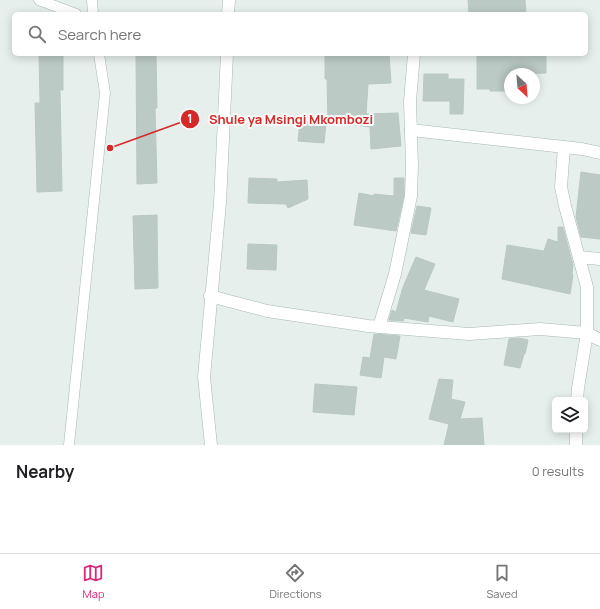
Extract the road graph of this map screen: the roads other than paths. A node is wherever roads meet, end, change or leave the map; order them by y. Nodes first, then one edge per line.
1 (39, 0) edge
2 (92, 0) edge
3 (229, 0) edge
4 (71, 12) edge
5 (93, 12) edge
6 (228, 12) edge
7 (99, 56) edge
8 (227, 56) edge
9 (414, 56) edge
10 (411, 130) junction
11 (564, 147) junction
12 (600, 153) edge
13 (579, 257) junction
14 (600, 259) edge
15 (210, 296) junction
16 (379, 327) junction
17 (587, 333) junction
18 (600, 340) edge
19 (577, 397) edge
20 (576, 433) edge
21 (69, 445) edge
22 (211, 445) edge
23 (576, 445) edge

1 - 4 lane
2 - 5 lane
3 - 6 street
7 - 21 lane
8 - 15 street
9 - 10 street
10 - 11 street
10 - 16 street
11 - 12 street
11 - 13 street
13 - 14 street
13 - 17 street
15 - 16 street
15 - 22 street
16 - 17 street
17 - 18 street
17 - 19 street
20 - 23 street

